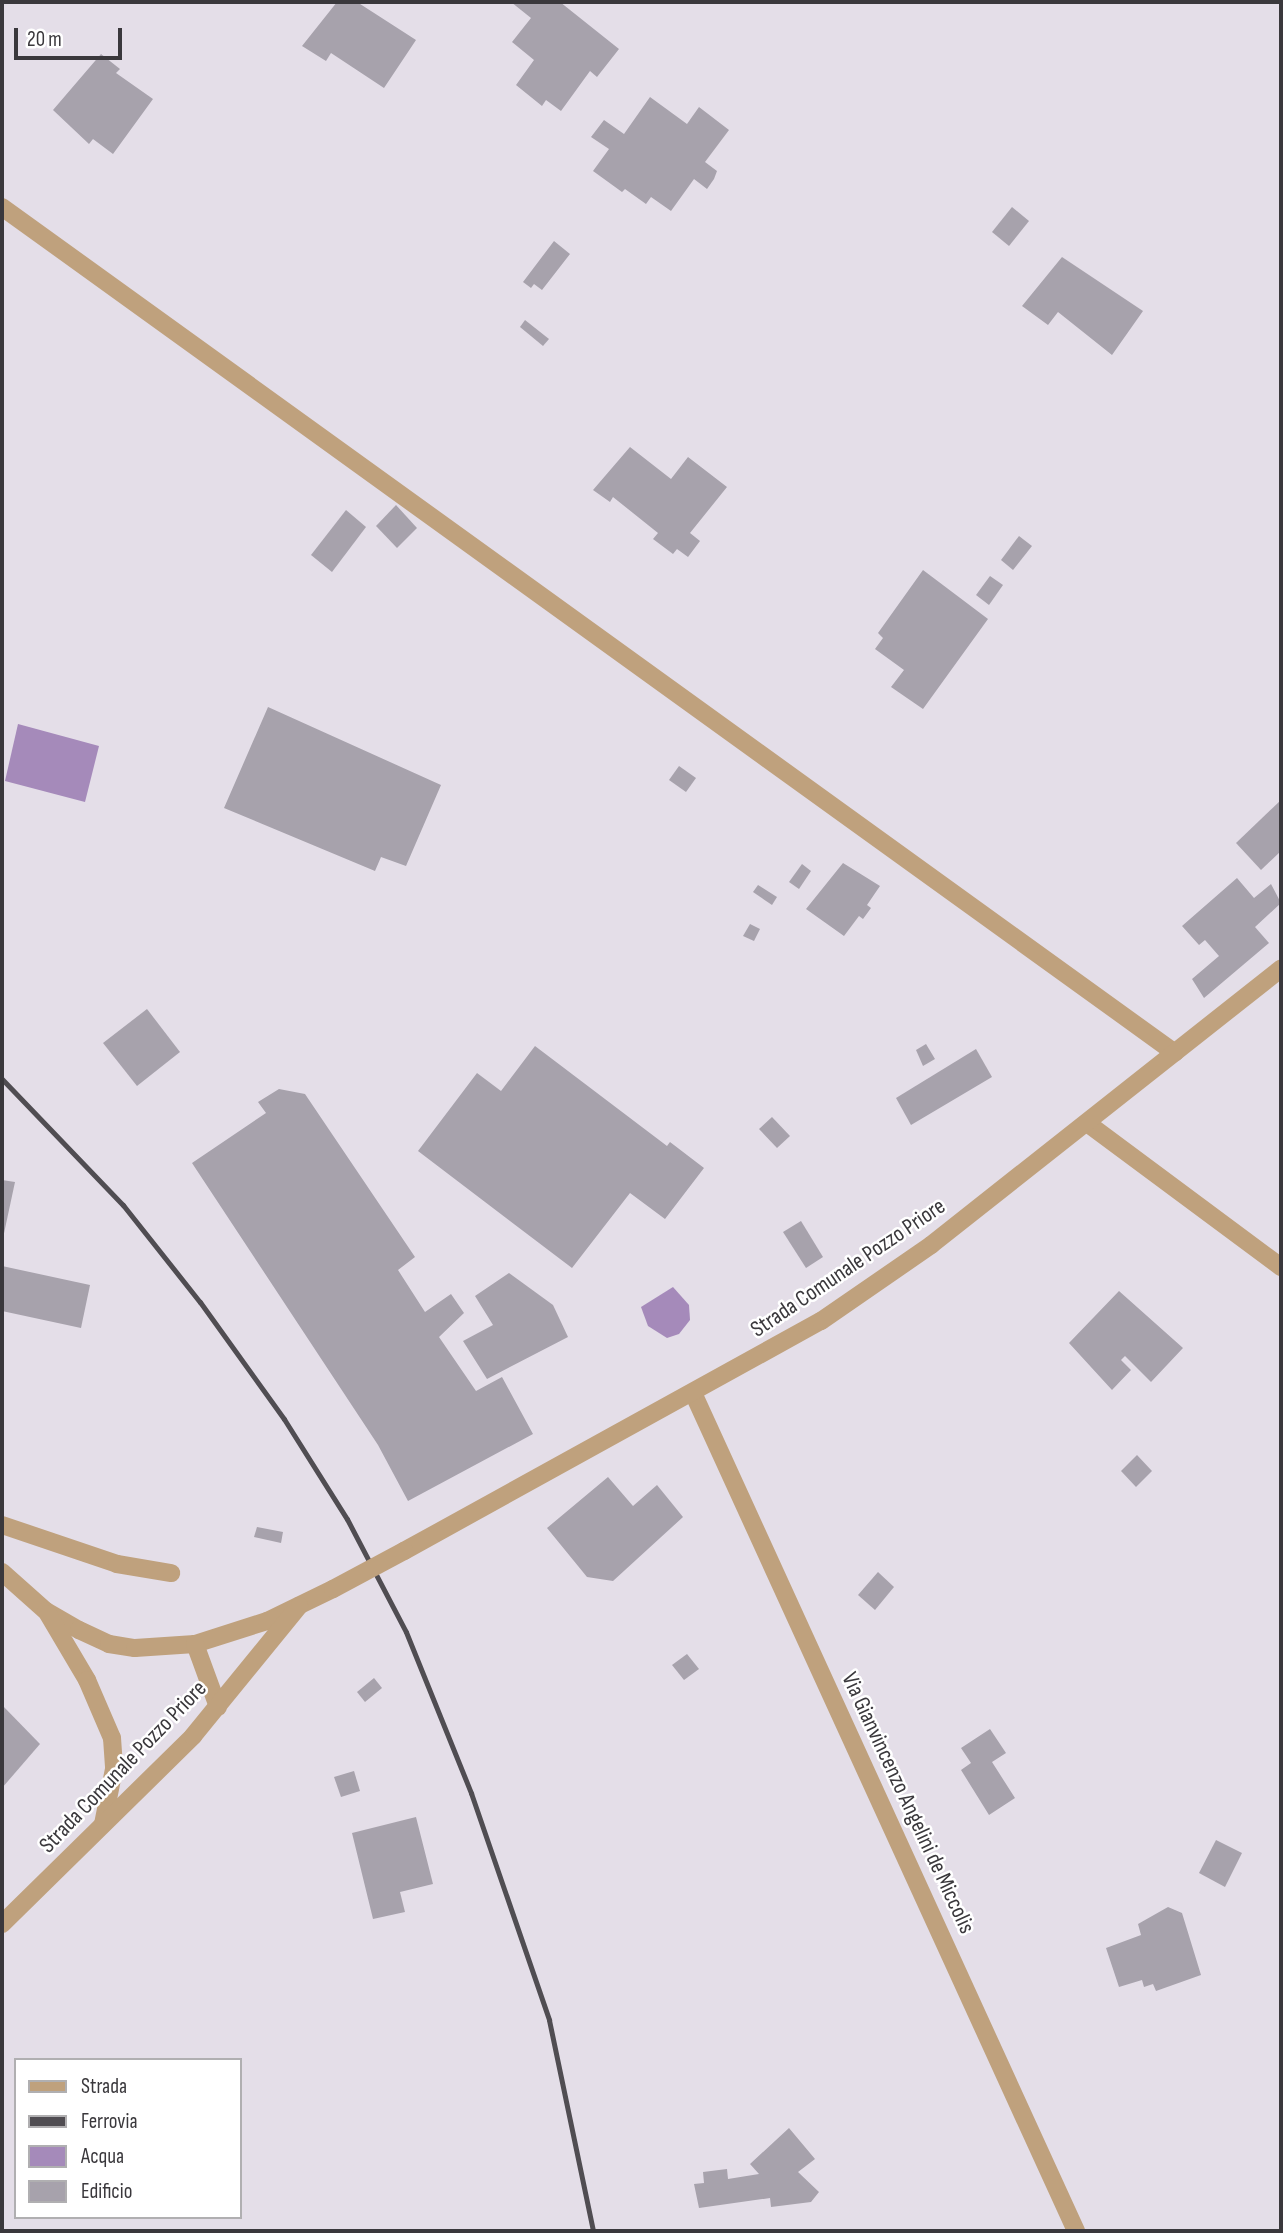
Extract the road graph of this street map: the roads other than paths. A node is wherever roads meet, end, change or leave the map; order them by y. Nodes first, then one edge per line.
1 (2, 207) edge
2 (1281, 969) edge
3 (1175, 1053) junction
4 (1087, 1123) junction
5 (1281, 1267) edge
6 (695, 1395) junction
7 (2, 1525) edge
8 (2, 1573) edge
9 (171, 1573) dead end
10 (299, 1605) junction
11 (46, 1611) junction
12 (195, 1644) junction
13 (218, 1707) junction
14 (102, 1827) junction
15 (2, 1924) edge
16 (1076, 2231) edge

1 - 3 street
2 - 3 street, Strada Comunale Pozzo Priore
3 - 4 street, Strada Comunale Pozzo Priore
4 - 5 street
4 - 6 street, Strada Comunale Pozzo Priore
6 - 10 street, Strada Comunale Pozzo Priore, bridge
6 - 16 street, Via Gianvincenzo Angelini de Miccolis
7 - 9 street
8 - 11 street
10 - 12 street, Strada Comunale Pozzo Priore
10 - 13 street, Strada Comunale Pozzo Priore
11 - 12 street, Strada Comunale Pozzo Priore
11 - 14 street
12 - 13 street
13 - 14 street, Strada Comunale Pozzo Priore
14 - 15 street, Strada Comunale Pozzo Priore

